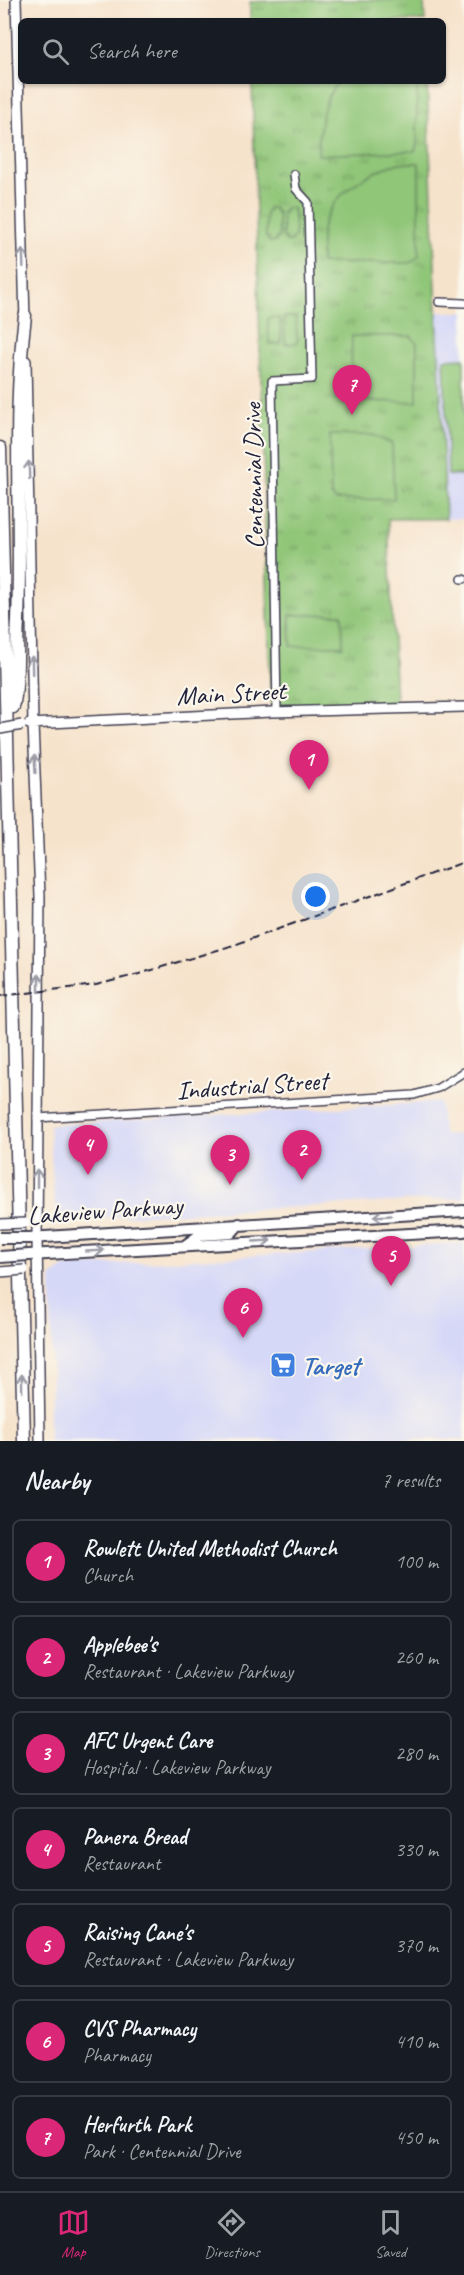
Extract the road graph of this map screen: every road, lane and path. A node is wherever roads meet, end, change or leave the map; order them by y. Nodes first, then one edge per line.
1 (16, 0) edge
2 (18, 70) edge
3 (18, 84) edge
4 (294, 174) dead end
5 (439, 302) dead end
6 (464, 303) edge
7 (25, 316) junction
8 (0, 448) edge
9 (464, 707) edge
10 (278, 712) junction
11 (27, 724) junction
12 (3, 727) edge
13 (464, 1072) edge
14 (37, 1118) junction
15 (464, 1211) edge
16 (37, 1213) junction
17 (341, 1218) junction
18 (0, 1224) edge
19 (239, 1224) junction
20 (464, 1231) edge
21 (33, 1237) junction
22 (342, 1237) junction
23 (0, 1239) edge
24 (186, 1245) junction
25 (33, 1255) junction
26 (0, 1257) edge
27 (0, 1272) edge
28 (38, 1299) junction
29 (24, 1441) edge
30 (40, 1441) edge

2 -> 1 main road
7 -> 3 main road
4 - 10 street, Centennial Drive
5 - 6 street
11 -> 7 main road
7 - 12 highway
8 - 12 highway
9 - 10 main road, Main Street
10 - 11 main road, Main Street
11 - 12 main road, Main Street, bridge
14 -> 11 main road
29 -> 12 highway
13 - 14 street, Industrial Street
16 -> 14 main road
15 -> 17 main road, Lakeview Parkway
16 - 18 main road, bridge
16 - 21 main road
17 - 19 main road, Lakeview Parkway
17 - 22 main road
19 - 21 main road, Lakeview Parkway
19 - 24 main road
20 - 22 main road, Lakeview Parkway
21 - 23 main road, Lakeview Parkway, bridge
21 - 25 main road
24 -> 22 main road, Lakeview Parkway
25 -> 24 main road, Lakeview Parkway
25 - 26 main road, Lakeview Parkway, bridge
25 - 28 main road
27 - 28 main road, bridge
28 - 30 main road

